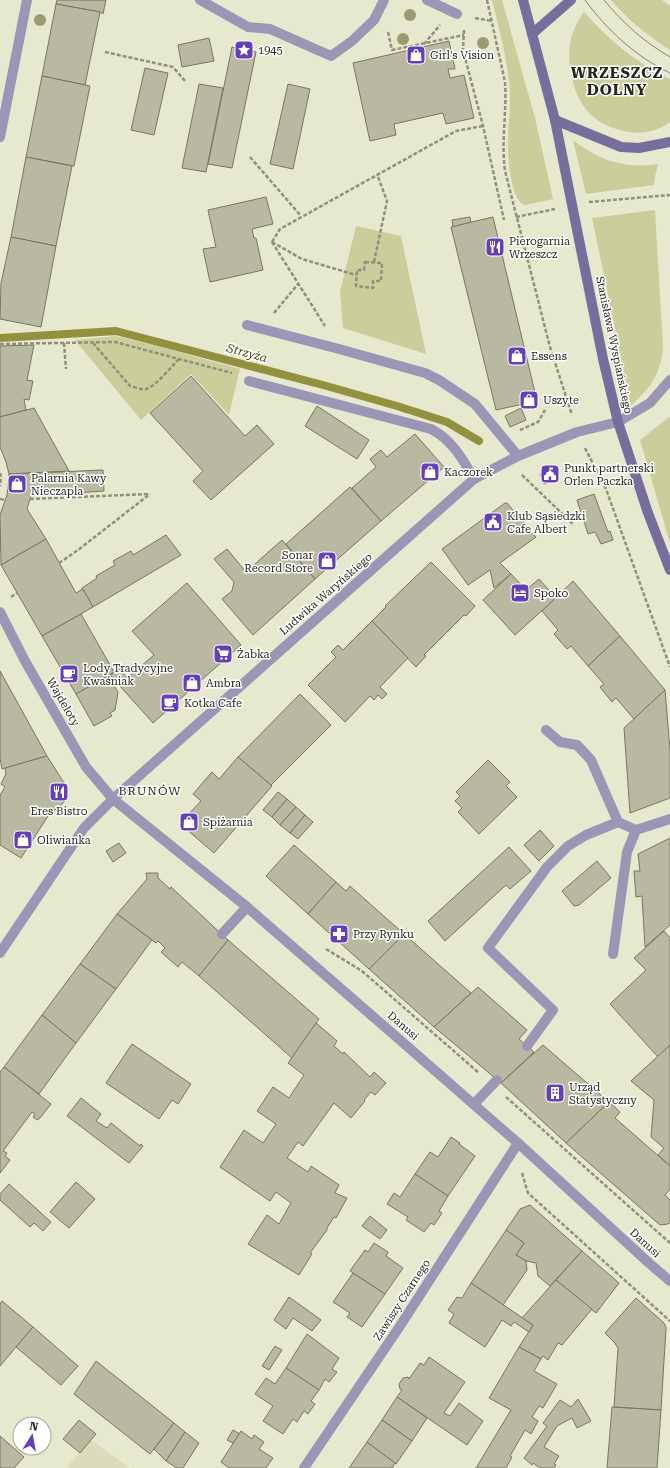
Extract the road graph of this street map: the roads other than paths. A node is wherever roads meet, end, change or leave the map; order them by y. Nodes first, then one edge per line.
1 (27, 0) edge
2 (200, 0) edge
3 (384, 0) edge
4 (427, 0) edge
5 (523, 0) edge
6 (571, 0) edge
7 (457, 14) dead end
8 (532, 34) junction
9 (555, 120) junction
10 (0, 137) edge
11 (670, 142) edge
12 (247, 325) dead end
13 (670, 380) edge
14 (249, 381) road end
15 (618, 422) junction
16 (518, 456) junction
17 (474, 479) junction
18 (670, 570) edge
19 (0, 612) edge
20 (546, 730) dead end
21 (113, 799) junction
22 (670, 819) edge
23 (618, 822) junction
24 (636, 830) junction
25 (247, 907) junction
26 (222, 934) dead end
27 (0, 953) edge
28 (613, 954) dead end
29 (527, 1046) dead end
30 (494, 1082) road end
31 (474, 1104) junction
32 (518, 1143) junction
33 (670, 1281) edge
34 (304, 1468) edge

1 - 10 street
2 - 3 street
4 - 7 street
5 - 8 main road, Stanisława Wyspiańskiego
6 - 8 main road
8 - 9 main road, Stanisława Wyspiańskiego
9 - 11 main road
9 - 15 main road, Stanisława Wyspiańskiego
12 - 16 street
13 - 15 street, Ludwika Waryńskiego
14 - 17 street
15 - 16 street, Ludwika Waryńskiego
15 - 18 main road, Stanisława Wyspiańskiego
16 - 17 street, Ludwika Waryńskiego
17 - 21 street, Ludwika Waryńskiego
19 - 21 street, Wajdeloty
20 - 23 street
21 - 25 street, Danusi
21 - 27 street, Ludwika Waryńskiego
22 - 24 street
23 - 24 street
23 - 29 street
24 - 28 street
25 - 26 street
25 - 31 street, Danusi
30 - 31 street
31 - 32 street, Danusi
32 - 33 street, Danusi
32 - 34 street, Zawiszy Czarnego

